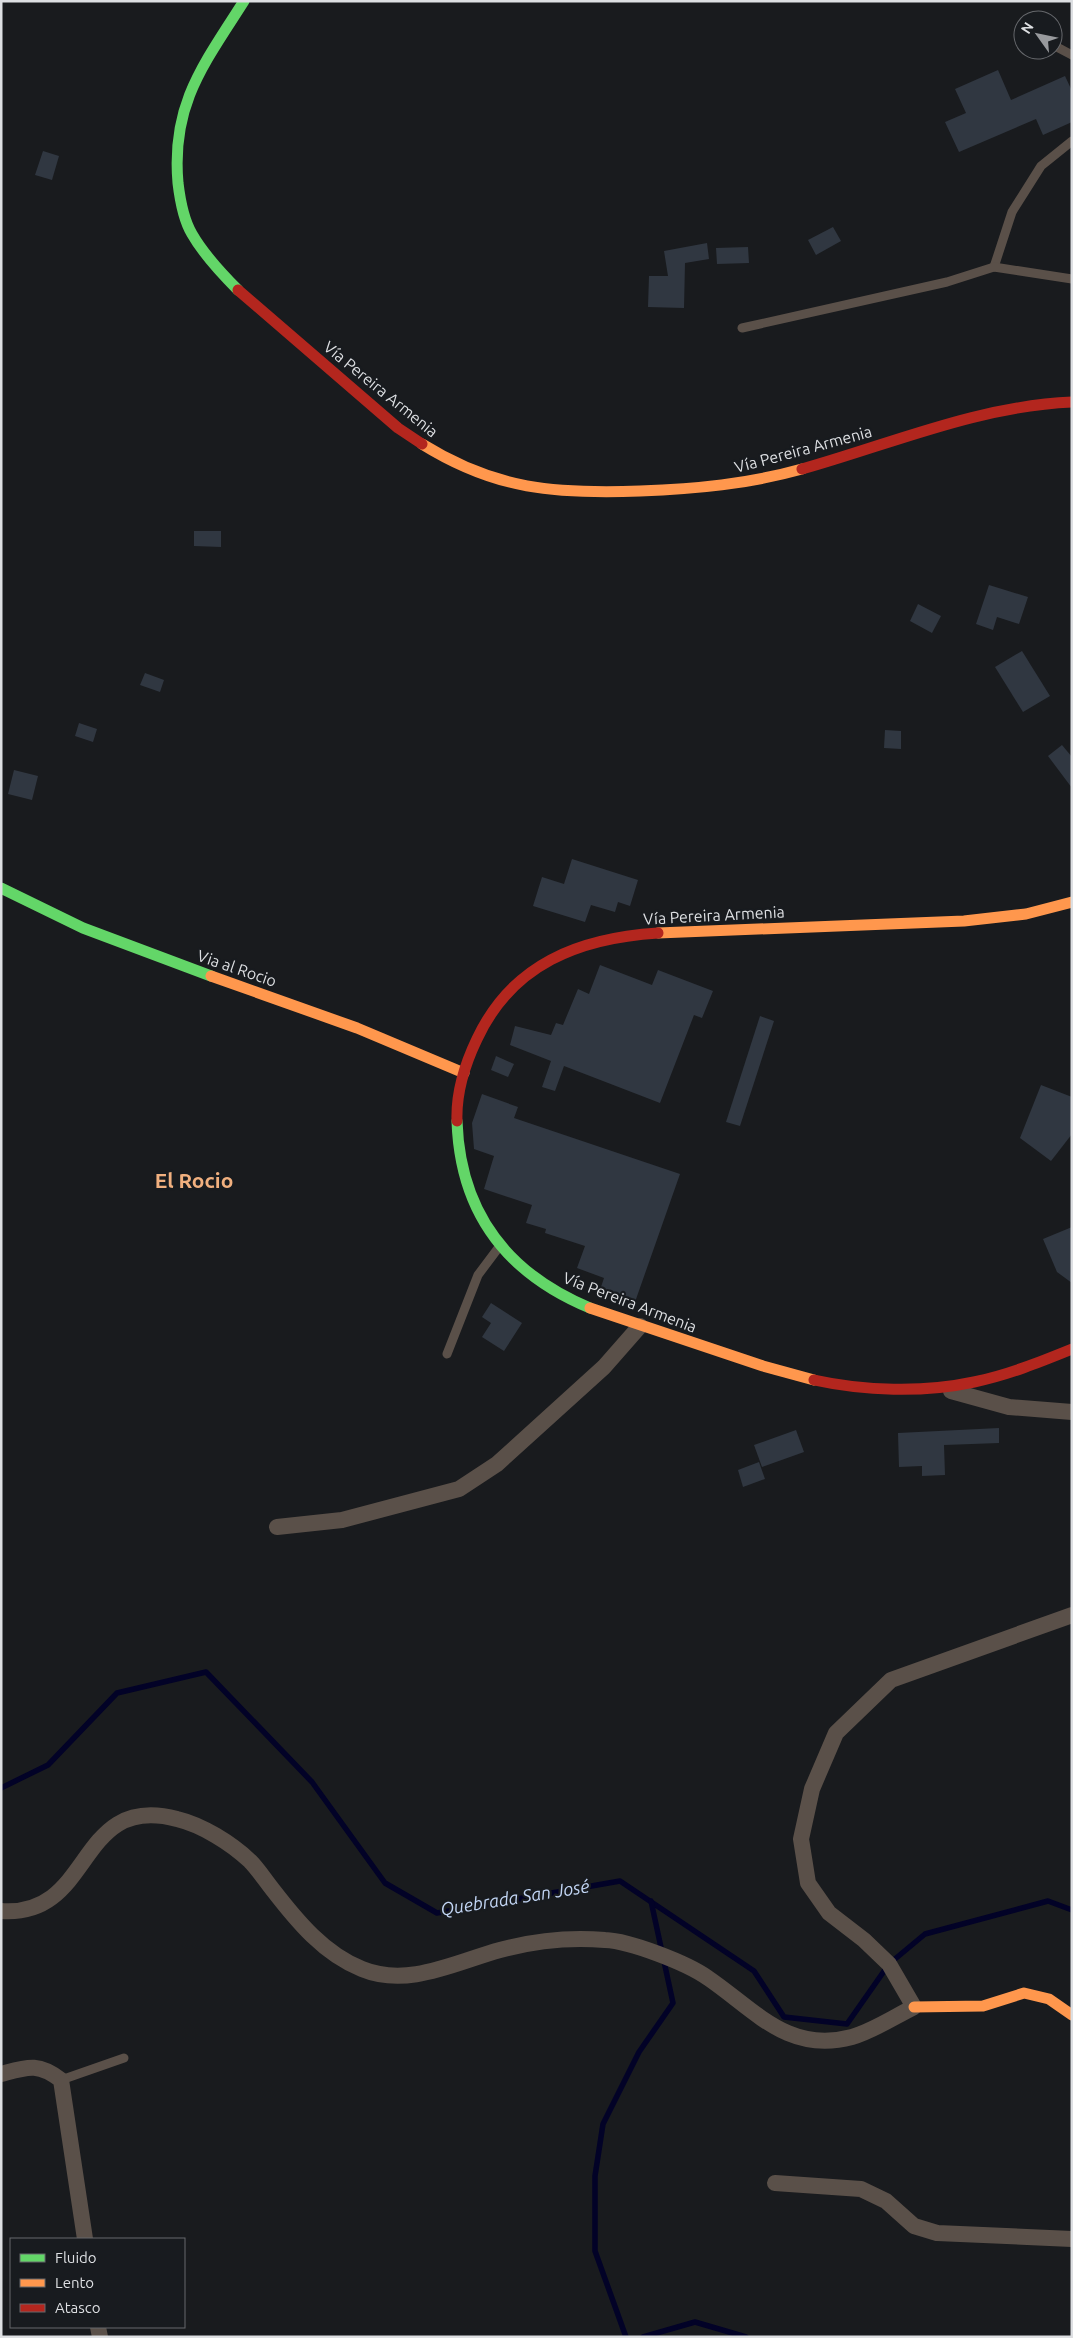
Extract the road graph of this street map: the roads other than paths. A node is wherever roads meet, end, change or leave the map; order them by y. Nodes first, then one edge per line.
1 (244, 1) edge
2 (1072, 141) edge
3 (994, 267) junction
4 (1072, 279) edge
5 (742, 328) dead end
6 (1072, 402) edge
7 (1, 888) edge
8 (1072, 902) edge
9 (464, 1073) junction
10 (499, 1246) junction
11 (640, 1326) junction
12 (1072, 1350) edge
13 (448, 1354) dead end
14 (940, 1387) junction
15 (1072, 1412) edge
16 (277, 1527) dead end
17 (1072, 1615) edge
18 (1, 1911) edge
19 (914, 2007) junction
20 (1072, 2015) edge
21 (124, 2058) dead end
22 (1, 2074) edge
23 (61, 2080) junction
24 (775, 2184) dead end
25 (84, 2238) edge
26 (1072, 2239) edge

1 - 6 main road, Vía Pereira Armenia
2 - 3 lane
3 - 4 lane
3 - 5 lane
7 - 9 main road, Via al Rocio
8 - 9 main road, Vía Pereira Armenia
9 - 10 main road, Vía Pereira Armenia
10 - 11 main road, Vía Pereira Armenia
10 - 13 lane
11 - 14 main road, Vía Pereira Armenia
11 - 16 street
12 - 14 main road, Vía Pereira Armenia
14 - 15 street
17 - 19 street
18 - 19 street
19 - 20 main road
21 - 23 lane
22 - 23 street
23 - 25 street
24 - 26 street

